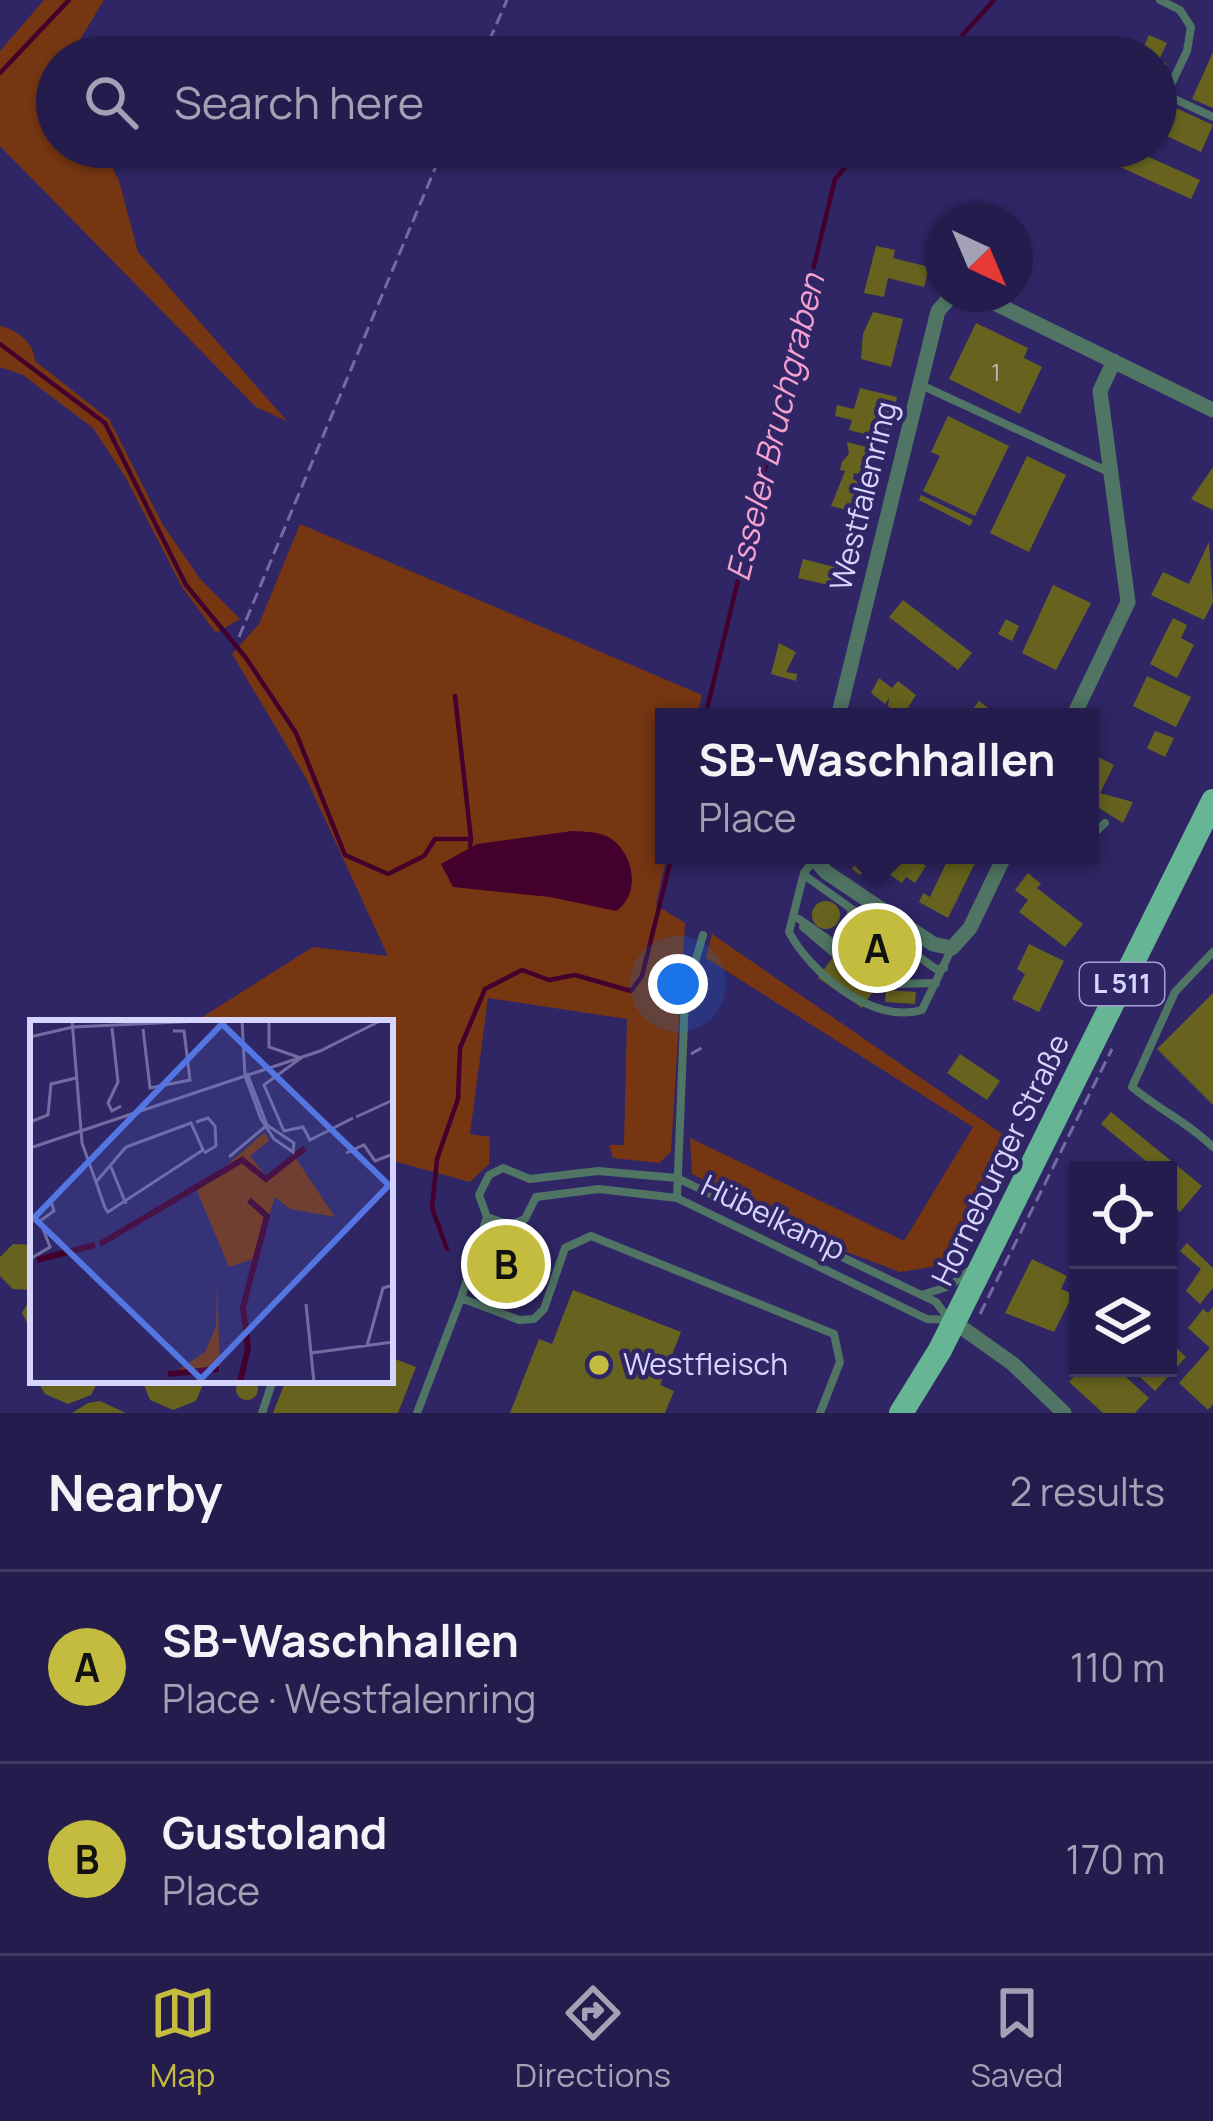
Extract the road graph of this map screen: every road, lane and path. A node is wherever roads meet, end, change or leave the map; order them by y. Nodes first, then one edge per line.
1 (507, 0) edge
2 (1160, 0) edge
3 (491, 36) edge
4 (1177, 72) edge
5 (1177, 100) edge
6 (1213, 117) edge
7 (435, 168) edge
8 (938, 312) edge
9 (1013, 312) edge
10 (1114, 361) junction
11 (920, 384) junction
12 (1213, 410) edge
13 (1110, 472) junction
14 (239, 637) dead end
15 (840, 708) edge
16 (1077, 708) edge
17 (1213, 801) edge
18 (1105, 823) dead end
19 (1099, 829) edge
20 (809, 864) edge
21 (810, 864) edge
22 (811, 864) edge
23 (1001, 864) edge
24 (856, 915) junction
25 (796, 916) junction
26 (871, 925) junction
27 (883, 933) junction
28 (704, 935) dead end
29 (892, 940) junction
30 (952, 948) junction
31 (1213, 952) edge
32 (849, 955) junction
33 (862, 965) junction
34 (945, 968) junction
35 (879, 976) junction
36 (890, 983) junction
37 (938, 983) junction
38 (705, 1046) dead end
39 (683, 1054) junction
40 (1213, 1147) edge
41 (598, 1171) junction
42 (530, 1178) junction
43 (677, 1178) junction
44 (598, 1189) junction
45 (536, 1197) junction
46 (676, 1198) junction
47 (487, 1216) junction
48 (988, 1251) junction
49 (921, 1294) junction
50 (461, 1298) junction
51 (952, 1321) junction
52 (272, 1383) edge
53 (262, 1413) edge
54 (417, 1413) edge
55 (820, 1413) edge
56 (901, 1413) edge
57 (1064, 1413) edge

1 - 3 path
2 - 4 lane
5 - 6 lane
7 - 14 path
8 - 11 street, Westfalenring
9 - 10 street
10 - 12 street
10 - 13 street
11 - 13 lane
11 - 15 street, Westfalenring
13 - 16 street
17 - 48 main road, Horneburger Straße / L 511
18 - 19 lane
20 - 25 lane
21 - 24 lane
22 - 30 street
23 - 30 street
24 - 26 lane
24 - 32 lane
24 - 33 lane
25 - 32 lane
25 - 33 lane
25 - 37 lane
26 - 27 lane
26 - 33 lane
27 - 29 lane
27 - 35 lane
28 - 39 lane
29 - 34 lane
29 - 36 lane
30 - 34 lane
31 - 40 lane
32 - 33 lane
33 - 35 lane
33 - 36 lane
34 - 37 lane
35 - 36 lane
36 - 37 lane
38 - 39 path
39 - 43 lane
41 - 42 lane, Hübelkamp
41 - 43 lane, Hübelkamp
41 - 44 lane
42 - 45 lane
42 - 47 lane, Hübelkamp
43 - 46 lane
43 - 49 lane, Hübelkamp
44 - 45 lane, Hübelkamp
44 - 46 lane, Hübelkamp
45 - 47 lane, Hübelkamp
46 - 51 lane, Hübelkamp
47 - 50 lane
48 - 49 lane
48 - 51 main road, Horneburger Straße / L 511
49 - 51 lane, Hübelkamp
50 - 54 lane
50 - 55 lane
51 - 56 main road, Horneburger Straße / L 511
51 - 57 street
52 - 53 lane

